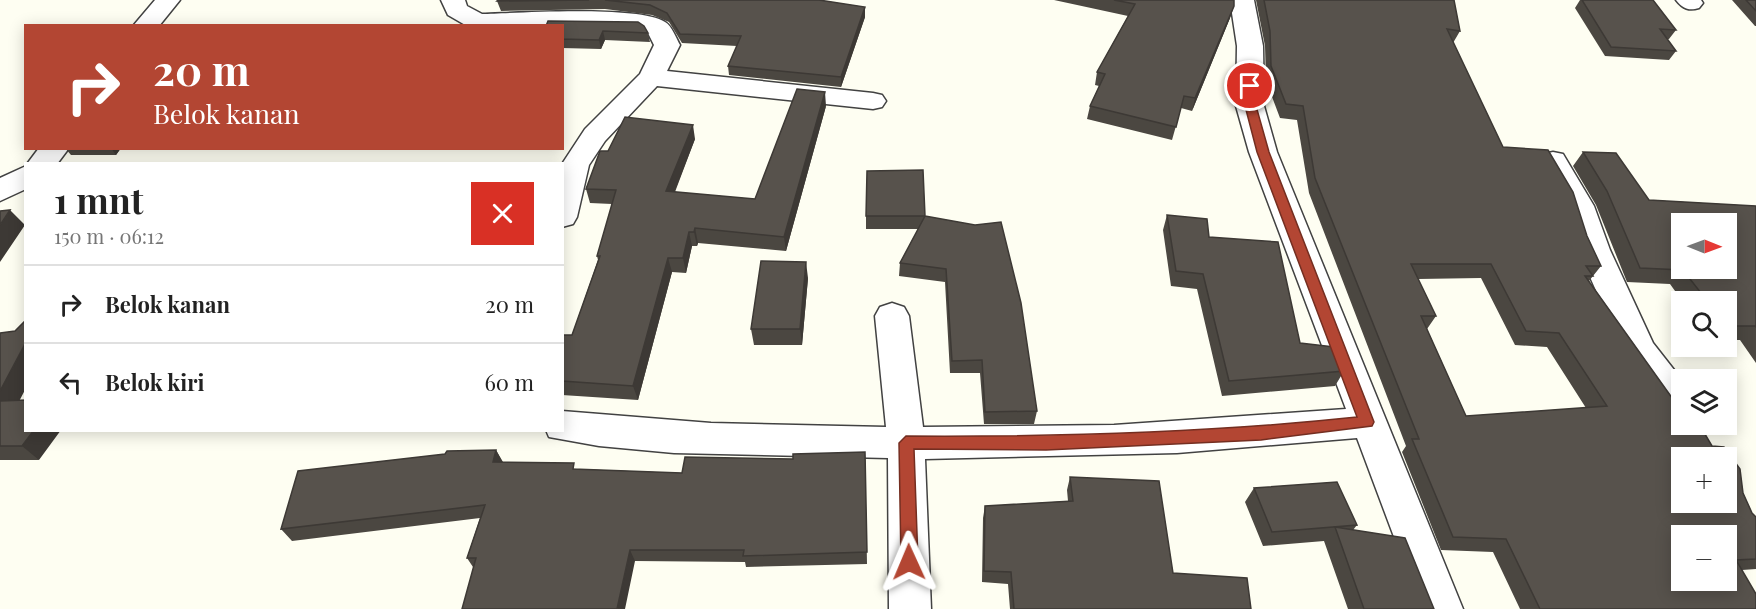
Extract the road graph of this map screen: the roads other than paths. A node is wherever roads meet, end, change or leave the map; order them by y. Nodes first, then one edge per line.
1 (168, 0) edge
2 (453, 0) edge
3 (1242, 0) edge
4 (147, 24) edge
5 (651, 77) junction
6 (873, 101) dead end
7 (53, 150) edge
8 (1551, 157) edge
9 (43, 162) edge
10 (24, 177) edge
11 (0, 191) edge
12 (564, 209) edge
13 (892, 316) dead end
14 (1671, 393) edge
15 (1367, 422) junction
16 (564, 426) edge
17 (906, 443) junction
18 (910, 609) edge
19 (1442, 609) edge

1 - 4 street
2 - 5 street
3 - 15 street
5 - 6 street
5 - 12 street
7 - 9 street
8 - 14 street
10 - 11 street
13 - 17 street
15 - 17 street
15 - 19 street
16 - 17 street
17 - 18 street

